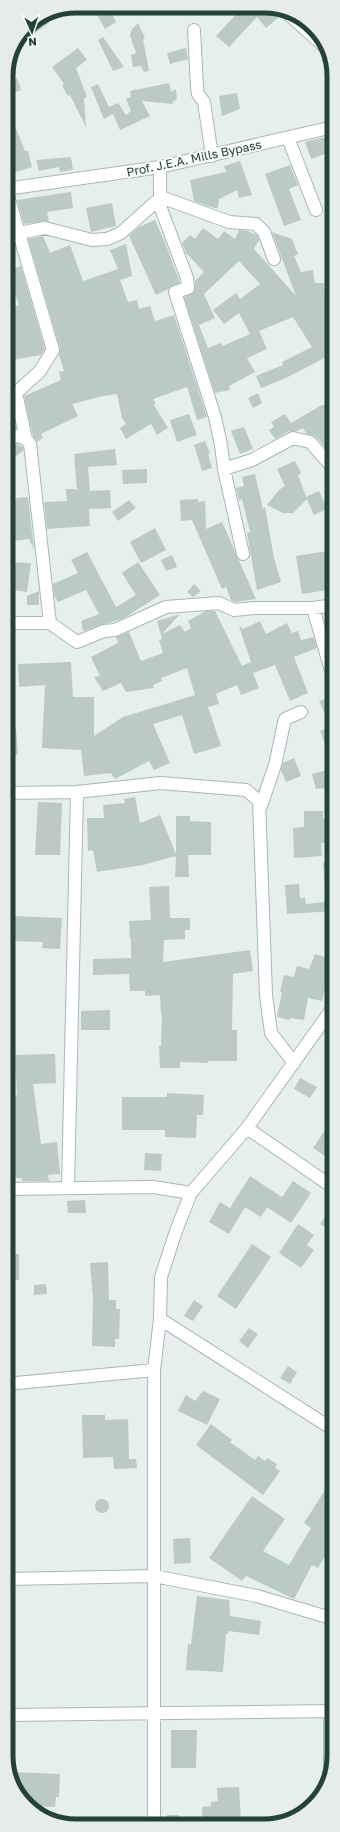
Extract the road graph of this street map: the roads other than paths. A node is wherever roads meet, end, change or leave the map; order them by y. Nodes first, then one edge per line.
1 (296, 21) edge
2 (194, 30) dead end
3 (313, 37) edge
4 (327, 128) edge
5 (288, 138) junction
6 (212, 156) junction
7 (160, 167) junction
8 (13, 188) edge
9 (161, 197) junction
10 (316, 210) dead end
11 (13, 213) edge
12 (19, 233) junction
13 (274, 259) dead end
14 (13, 437) edge
15 (26, 439) junction
16 (327, 461) edge
17 (224, 470) junction
18 (243, 554) dead end
19 (327, 606) edge
20 (313, 608) junction
21 (13, 623) edge
22 (50, 623) junction
23 (327, 657) edge
24 (301, 712) dead end
25 (77, 792) junction
26 (13, 793) edge
27 (261, 806) junction
28 (327, 1016) edge
29 (294, 1064) junction
30 (247, 1128) junction
31 (327, 1183) edge
32 (68, 1188) junction
33 (13, 1189) edge
34 (191, 1193) junction
35 (160, 1319) junction
36 (154, 1370) junction
37 (13, 1383) edge
38 (327, 1426) edge
39 (154, 1576) junction
40 (13, 1579) edge
41 (327, 1617) edge
42 (327, 1711) edge
43 (155, 1712) junction
44 (13, 1715) edge
45 (154, 1819) edge

1 - 3 street
2 - 6 street
4 - 5 street, Prof. J.E.A. Mills Bypass
5 - 6 street, Prof. J.E.A. Mills Bypass
5 - 10 street
6 - 7 street, Prof. J.E.A. Mills Bypass
7 - 8 street, Prof. J.E.A. Mills Bypass
7 - 9 street
9 - 12 street
9 - 13 street
9 - 17 street
11 - 12 street
12 - 15 street
14 - 15 street
15 - 22 street
16 - 17 street
17 - 18 street
19 - 20 street
20 - 22 street
20 - 23 street
21 - 22 street
24 - 27 street
25 - 26 street
25 - 27 street
25 - 32 street
27 - 29 street
28 - 29 street
29 - 30 street
30 - 31 street
30 - 34 street
32 - 33 street
32 - 34 street
34 - 35 street
35 - 36 street
35 - 38 street
36 - 37 street
36 - 39 street
39 - 40 street
39 - 41 street
39 - 43 street
42 - 43 street
43 - 44 street
43 - 45 street

